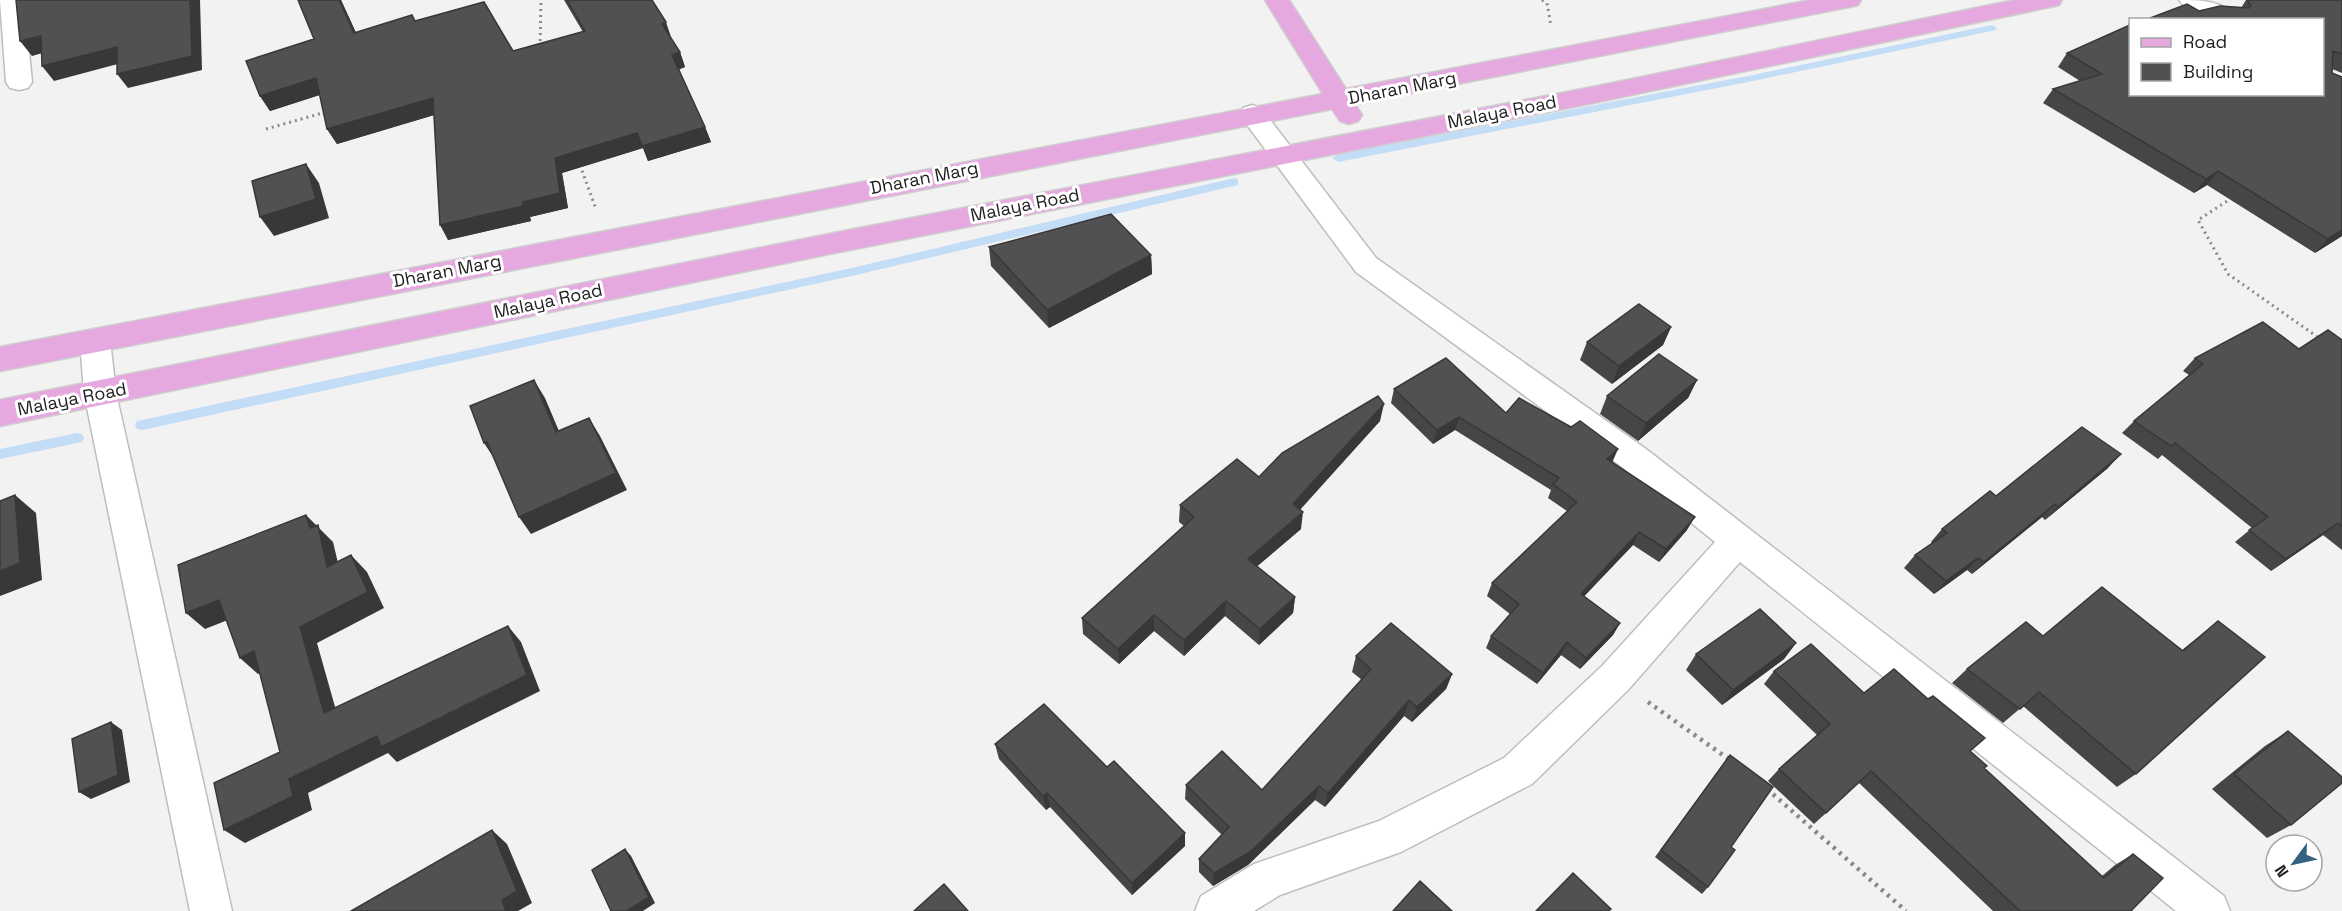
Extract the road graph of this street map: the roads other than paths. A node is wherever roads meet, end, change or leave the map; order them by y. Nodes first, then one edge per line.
1 (12, 0) edge
2 (1277, 0) edge
3 (1849, 0) edge
4 (2050, 0) edge
5 (2191, 0) edge
6 (2222, 18) edge
7 (19, 82) dead end
8 (1338, 100) junction
9 (1252, 114) junction
10 (1367, 139) junction
11 (1280, 154) junction
12 (95, 340) junction
13 (0, 359) edge
14 (100, 393) junction
15 (0, 413) edge
16 (1738, 540) junction
17 (211, 911) edge
18 (1216, 911) edge
19 (2209, 911) edge

1 - 7 street
2 - 8 main road
3 - 8 main road, Dharan Marg
4 - 10 main road, Malaya Road
5 - 6 street
8 - 9 main road, Dharan Marg
8 - 10 main road
9 - 11 street
9 - 12 main road, Dharan Marg
10 - 11 main road, Malaya Road
11 - 14 main road, Malaya Road
11 - 16 street
12 - 13 main road, Dharan Marg
12 - 14 street
14 - 15 main road, Malaya Road
14 - 17 street
16 - 18 street
16 - 19 street

